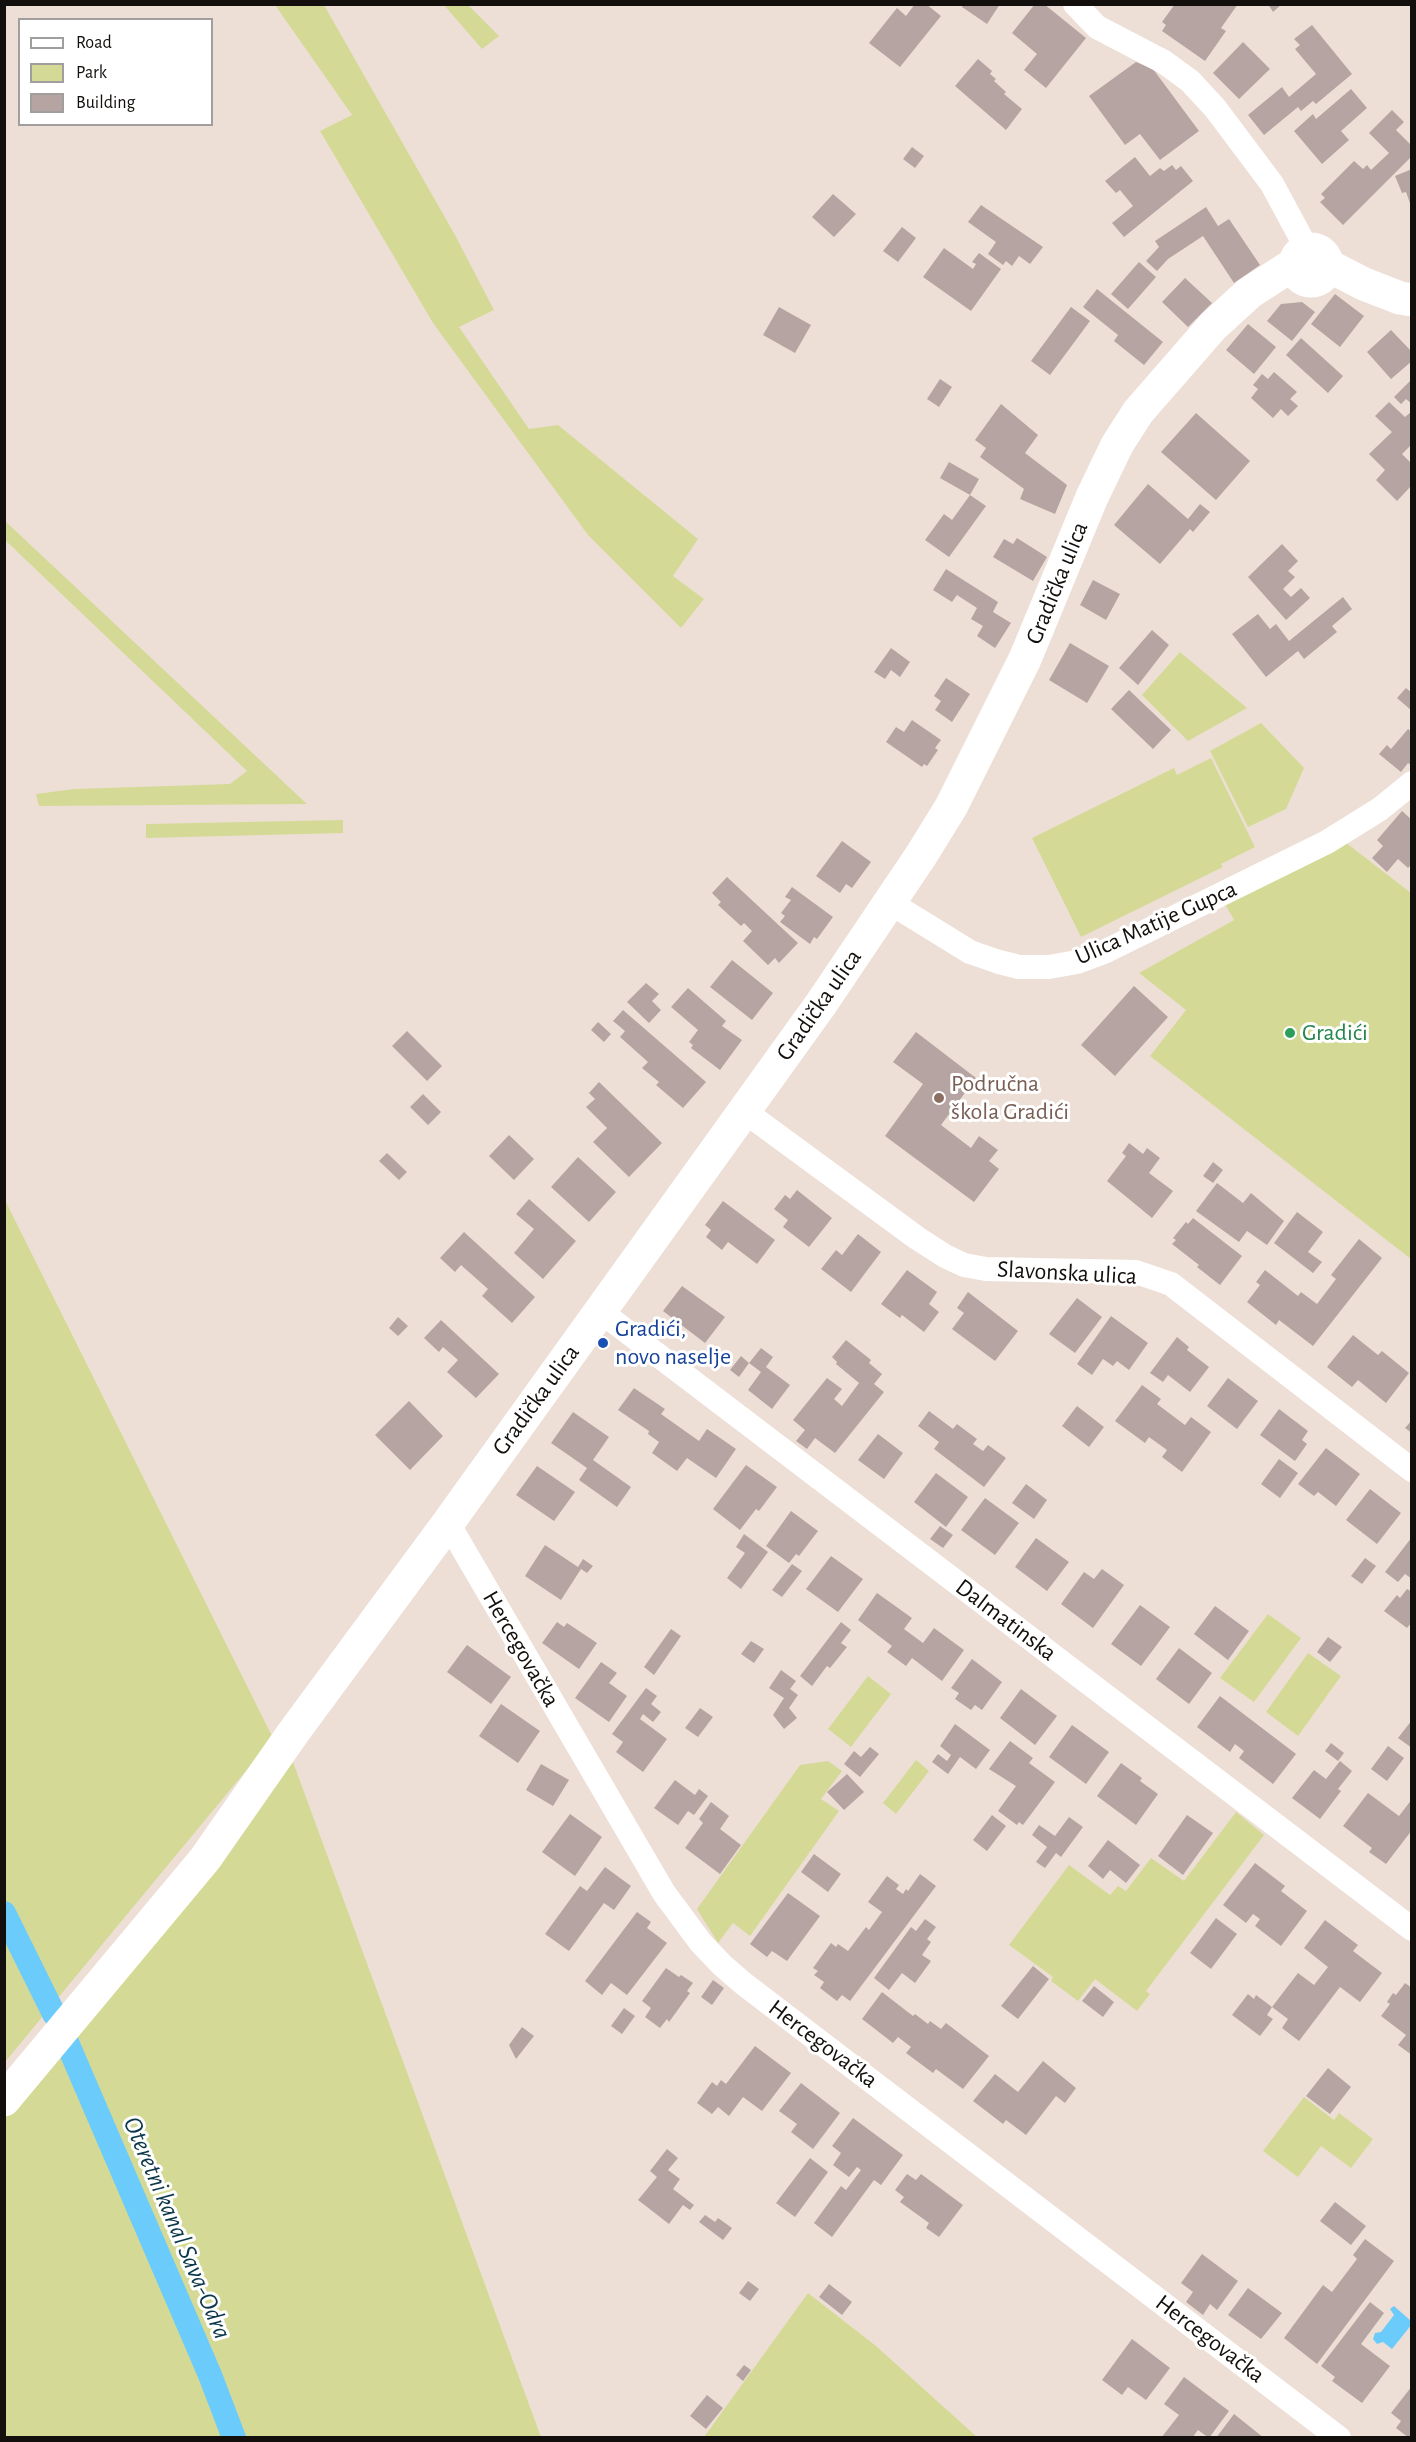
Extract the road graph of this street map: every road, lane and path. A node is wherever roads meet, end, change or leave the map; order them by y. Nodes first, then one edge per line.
1 (1075, 4) edge
2 (1310, 259) junction
3 (1412, 300) edge
4 (1412, 783) edge
5 (889, 902) junction
6 (744, 1111) junction
7 (600, 1311) junction
8 (1412, 1470) edge
9 (448, 1523) junction
10 (1412, 1929) edge
11 (4, 2100) edge
12 (1339, 2438) edge

1 - 2 street
2 - 3 street
2 - 5 street, Gradička ulica
4 - 5 street, Ulica Matije Gupca
5 - 6 street, Gradička ulica
6 - 7 street, Gradička ulica
6 - 8 street, Slavonska ulica
7 - 9 street, Gradička ulica
7 - 10 street, Dalmatinska
9 - 11 street, Gradička ulica
9 - 12 street, Hercegovačka

